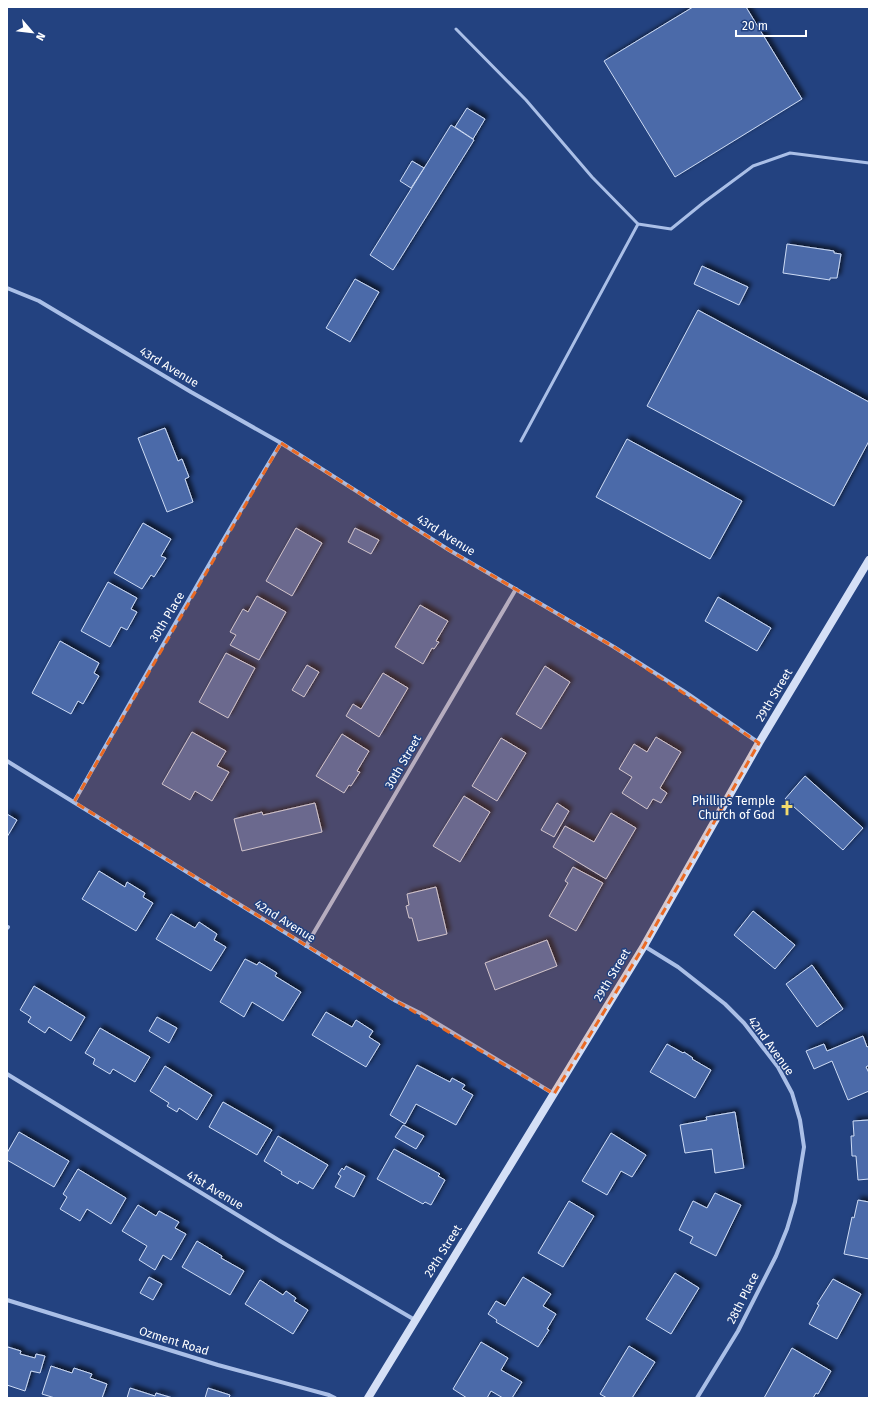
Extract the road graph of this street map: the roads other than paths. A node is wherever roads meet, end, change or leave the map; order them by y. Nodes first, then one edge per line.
1 (456, 29) dead end
2 (869, 163) edge
3 (638, 224) junction
4 (7, 288) edge
5 (521, 441) dead end
6 (281, 443) junction
7 (869, 560) edge
8 (516, 589) junction
9 (759, 743) junction
10 (7, 761) edge
11 (74, 802) junction
12 (306, 946) junction
13 (644, 946) junction
14 (7, 1074) edge
15 (554, 1094) junction
16 (795, 1202) joint
17 (7, 1300) edge
18 (415, 1320) junction
19 (335, 1398) edge
20 (368, 1398) edge
21 (697, 1398) edge

1 - 3 lane
2 - 3 lane
3 - 5 lane
4 - 6 street, 43rd Avenue
6 - 8 street, 43rd Avenue
6 - 11 street, 30th Place
7 - 9 street, 29th Street
8 - 9 street, 43rd Avenue
8 - 12 street, 30th Street
9 - 13 street, 29th Street
10 - 11 street, 42nd Avenue
11 - 12 street, 42nd Avenue
12 - 15 street, 42nd Avenue
13 - 15 street, 29th Street
13 - 16 street, 42nd Avenue
14 - 18 street, 41st Avenue
15 - 18 street, 29th Street
16 - 21 street, 28th Place
17 - 19 street, Ozment Road
18 - 20 street, 29th Street

